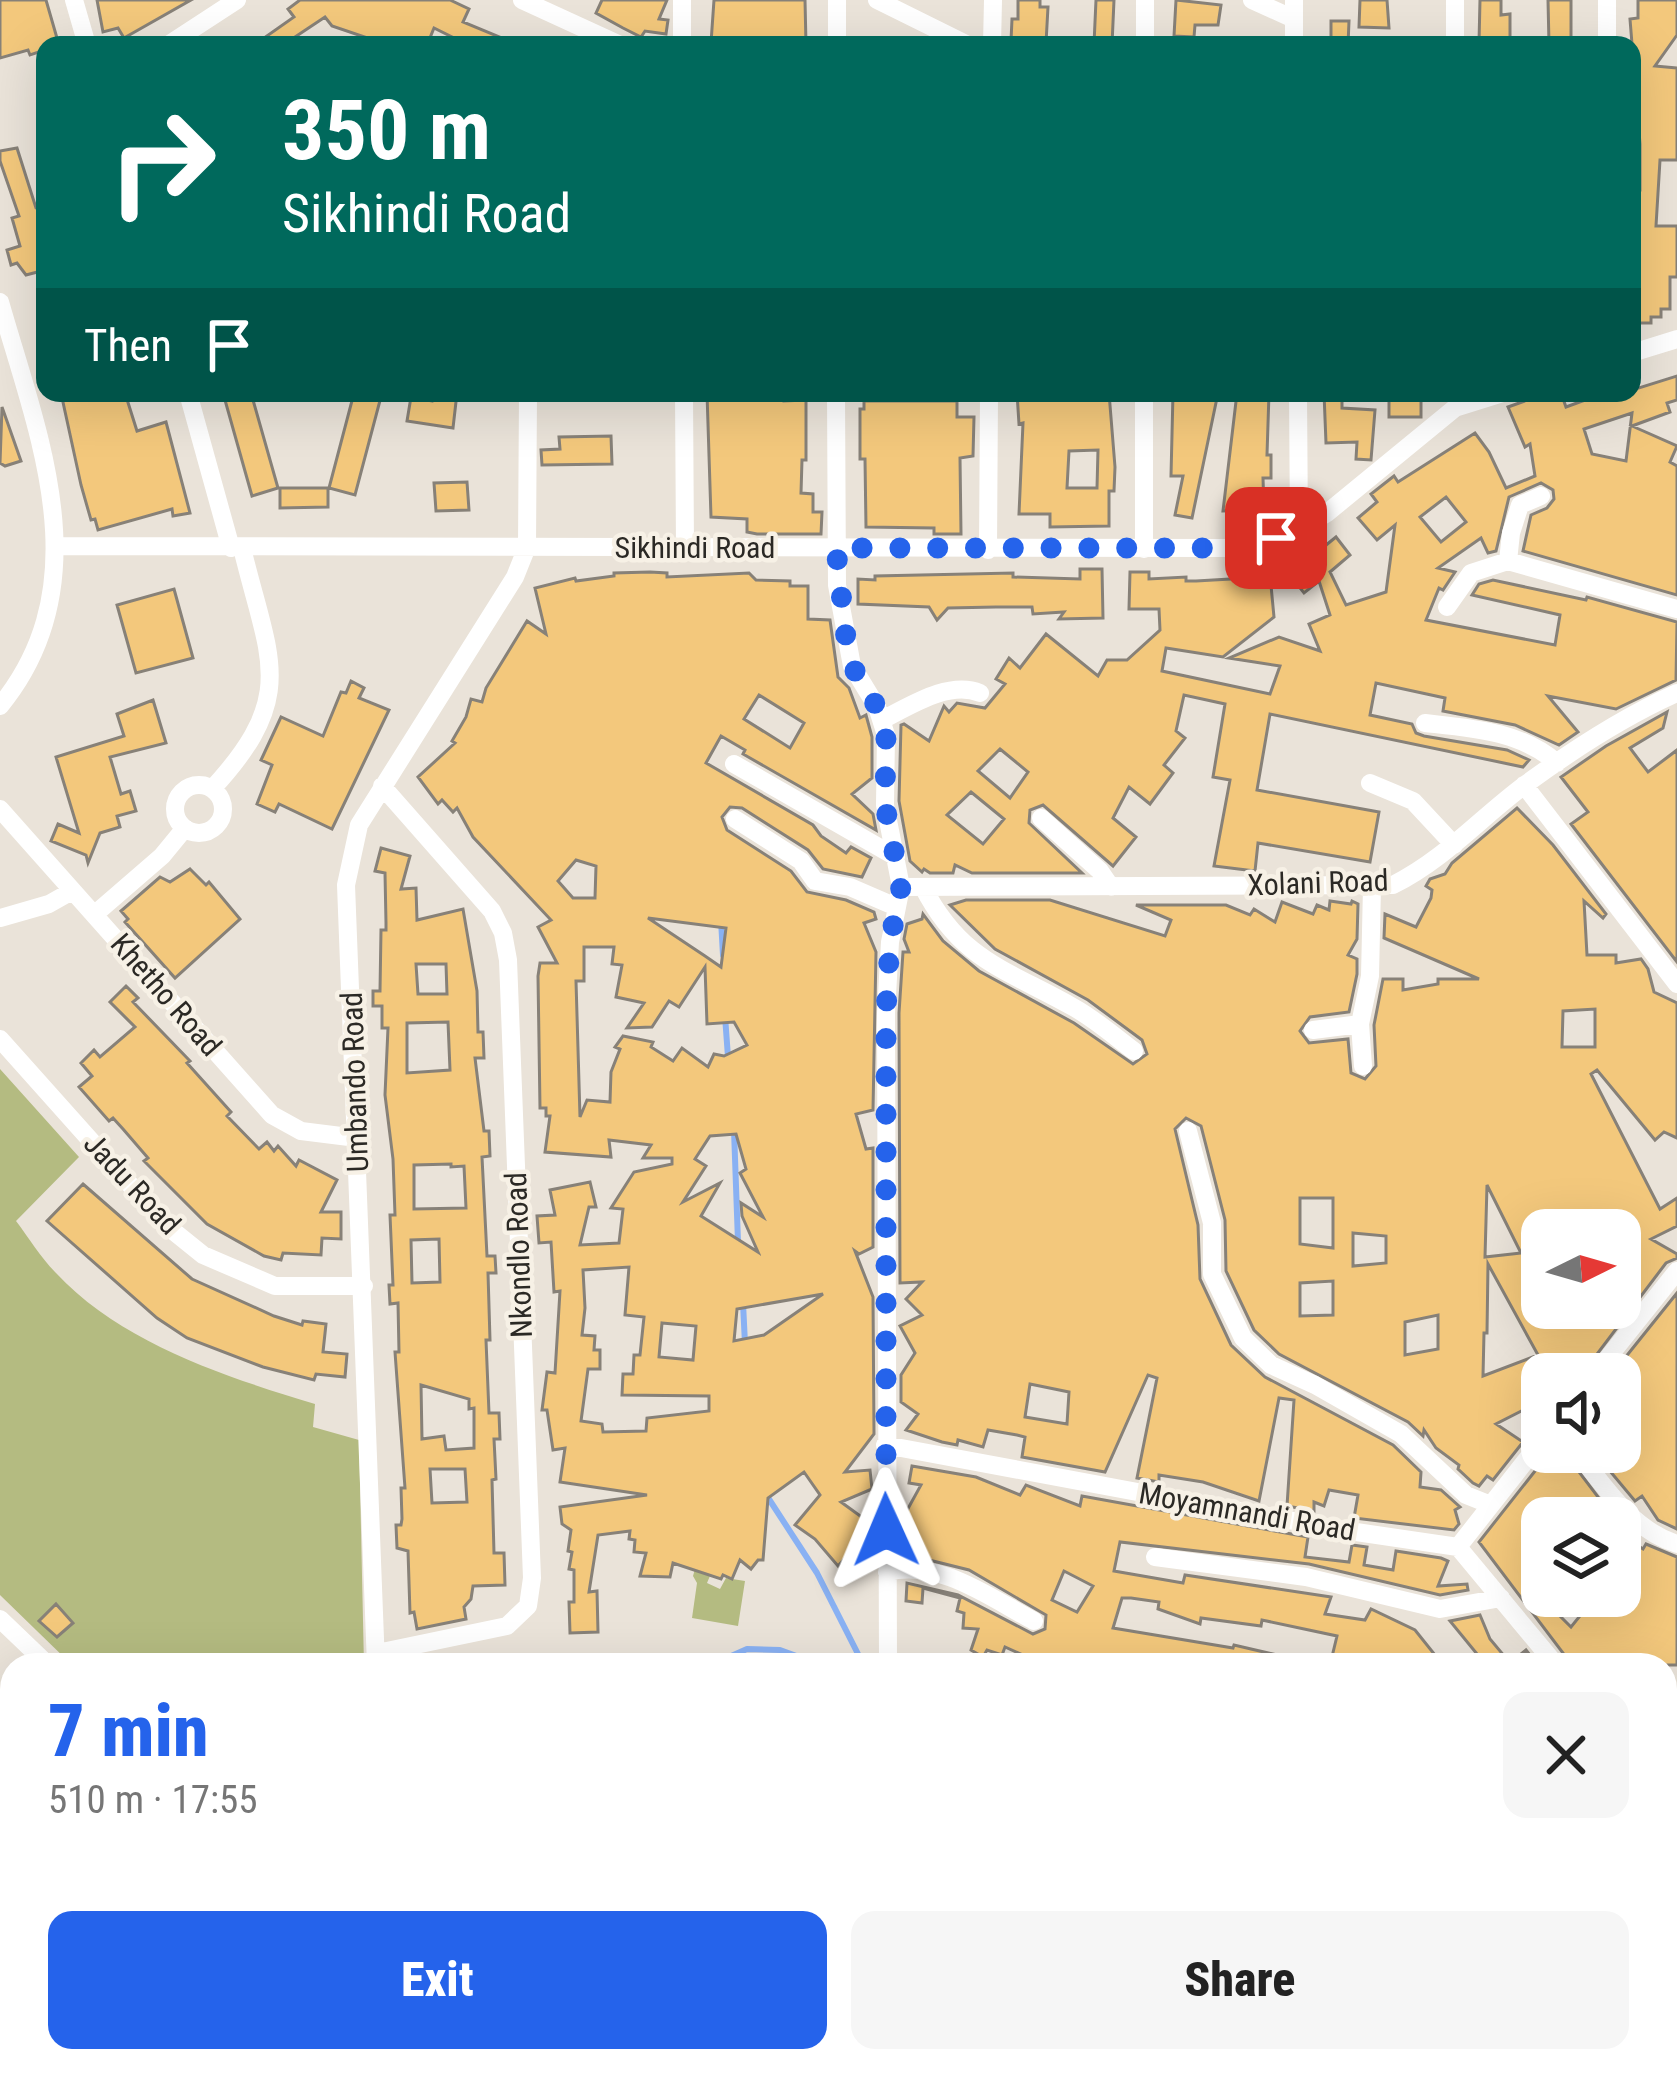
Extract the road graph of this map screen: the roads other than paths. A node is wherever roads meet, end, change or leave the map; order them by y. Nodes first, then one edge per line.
1 (74, 0) edge
2 (237, 0) edge
3 (522, 0) edge
4 (682, 0) edge
5 (837, 0) edge
6 (877, 0) edge
7 (993, 0) edge
8 (1145, 0) edge
9 (1252, 0) edge
10 (1455, 0) edge
11 (1607, 0) edge
12 (1294, 9) edge
13 (84, 36) edge
14 (182, 36) edge
15 (600, 36) edge
16 (682, 36) edge
17 (837, 36) edge
18 (950, 36) edge
19 (992, 36) edge
20 (1145, 36) edge
21 (1455, 36) edge
22 (1607, 36) edge
23 (0, 302) edge
24 (1677, 339) edge
25 (1641, 349) edge
26 (191, 402) edge
27 (528, 402) edge
28 (684, 402) edge
29 (836, 402) edge
30 (989, 402) edge
31 (1144, 402) edge
32 (1298, 402) edge
33 (1454, 402) edge
34 (1541, 496) dead end
35 (1299, 530) junction
36 (56, 546) junction
37 (527, 547) junction
38 (237, 548) junction
39 (685, 548) junction
40 (836, 548) junction
41 (1144, 549) junction
42 (988, 550) junction
43 (1508, 561) junction
44 (1447, 607) dead end
45 (1677, 609) edge
46 (980, 693) dead end
47 (1677, 693) edge
48 (0, 706) edge
49 (882, 720) junction
50 (1425, 723) dead end
51 (1557, 763) junction
52 (734, 764) dead end
53 (1370, 783) dead end
54 (1524, 785) junction
55 (382, 787) junction
56 (212, 789) junction
57 (0, 809) edge
58 (1041, 818) dead end
59 (735, 819) dead end
60 (185, 828) junction
61 (1454, 845) junction
62 (896, 857) junction
63 (1372, 886) junction
64 (923, 887) junction
65 (1111, 887) junction
66 (72, 891) junction
67 (897, 897) junction
68 (95, 914) junction
69 (0, 918) edge
70 (1677, 984) edge
71 (1360, 1024) junction
72 (1313, 1030) dead end
73 (0, 1039) edge
74 (1134, 1051) dead end
75 (1363, 1066) dead end
76 (1188, 1131) dead end
77 (357, 1138) junction
78 (1677, 1270) edge
79 (364, 1286) junction
80 (1612, 1353) edge
81 (885, 1445) junction
82 (1521, 1467) edge
83 (1594, 1473) edge
84 (1491, 1505) junction
85 (1677, 1544) edge
86 (1458, 1546) junction
87 (1155, 1557) dead end
88 (887, 1572) junction
89 (1501, 1598) junction
90 (0, 1619) edge
91 (1034, 1621) dead end
92 (35, 1653) edge
93 (376, 1653) edge
94 (400, 1653) edge
95 (888, 1653) edge
96 (1546, 1653) edge

1 - 13 street
2 - 14 street
3 - 15 street
4 - 16 street
5 - 17 street
6 - 18 street
7 - 19 street
8 - 20 street
9 - 12 street
10 - 21 street
11 - 22 street
23 - 36 street
24 - 25 street
26 - 38 street
27 - 37 street
28 - 39 street
29 - 40 street
30 - 42 street
31 - 41 street
32 - 35 street
33 - 35 street, Sikhindi Road
34 - 43 street
35 - 41 street, Sikhindi Road
36 - 38 street, Sikhindi Road
36 - 48 street
37 - 38 street, Sikhindi Road
37 - 39 street, Sikhindi Road
37 - 55 street, Umbando Road
38 - 56 street
39 - 40 street, Sikhindi Road
40 - 42 street, Sikhindi Road
40 - 49 street
41 - 42 street, Sikhindi Road
43 - 44 street
43 - 45 street
46 - 49 street
47 - 51 street, Xolani Road
49 - 62 street
50 - 51 street
51 - 54 street, Xolani Road
52 - 62 street
53 - 61 street
54 - 61 street, Xolani Road
54 - 70 street
55 - 77 street, Umbando Road
55 - 94 street, Nkondlo Road
56 - 60 street
56 - 60 street
57 - 66 street, Khetho Road
58 - 65 street
59 - 67 street
60 - 68 street
61 - 63 street, Xolani Road
62 - 67 street
63 - 65 street, Xolani Road
63 - 71 street
64 - 65 street, Xolani Road
64 - 67 street, Xolani Road
64 - 74 street
66 - 68 street, Khetho Road
66 - 69 street
67 - 81 street
68 - 77 street, Khetho Road
71 - 72 street
71 - 75 street
73 - 79 street, Jadu Road
76 - 84 street
77 - 79 street, Umbando Road
78 - 80 street
79 - 93 street, Umbando Road
81 - 86 street, Moyamnandi Road
81 - 88 street
82 - 84 street
83 - 85 street
84 - 86 street
86 - 89 street
87 - 89 street
88 - 91 street
88 - 95 street
89 - 96 street
90 - 92 street

